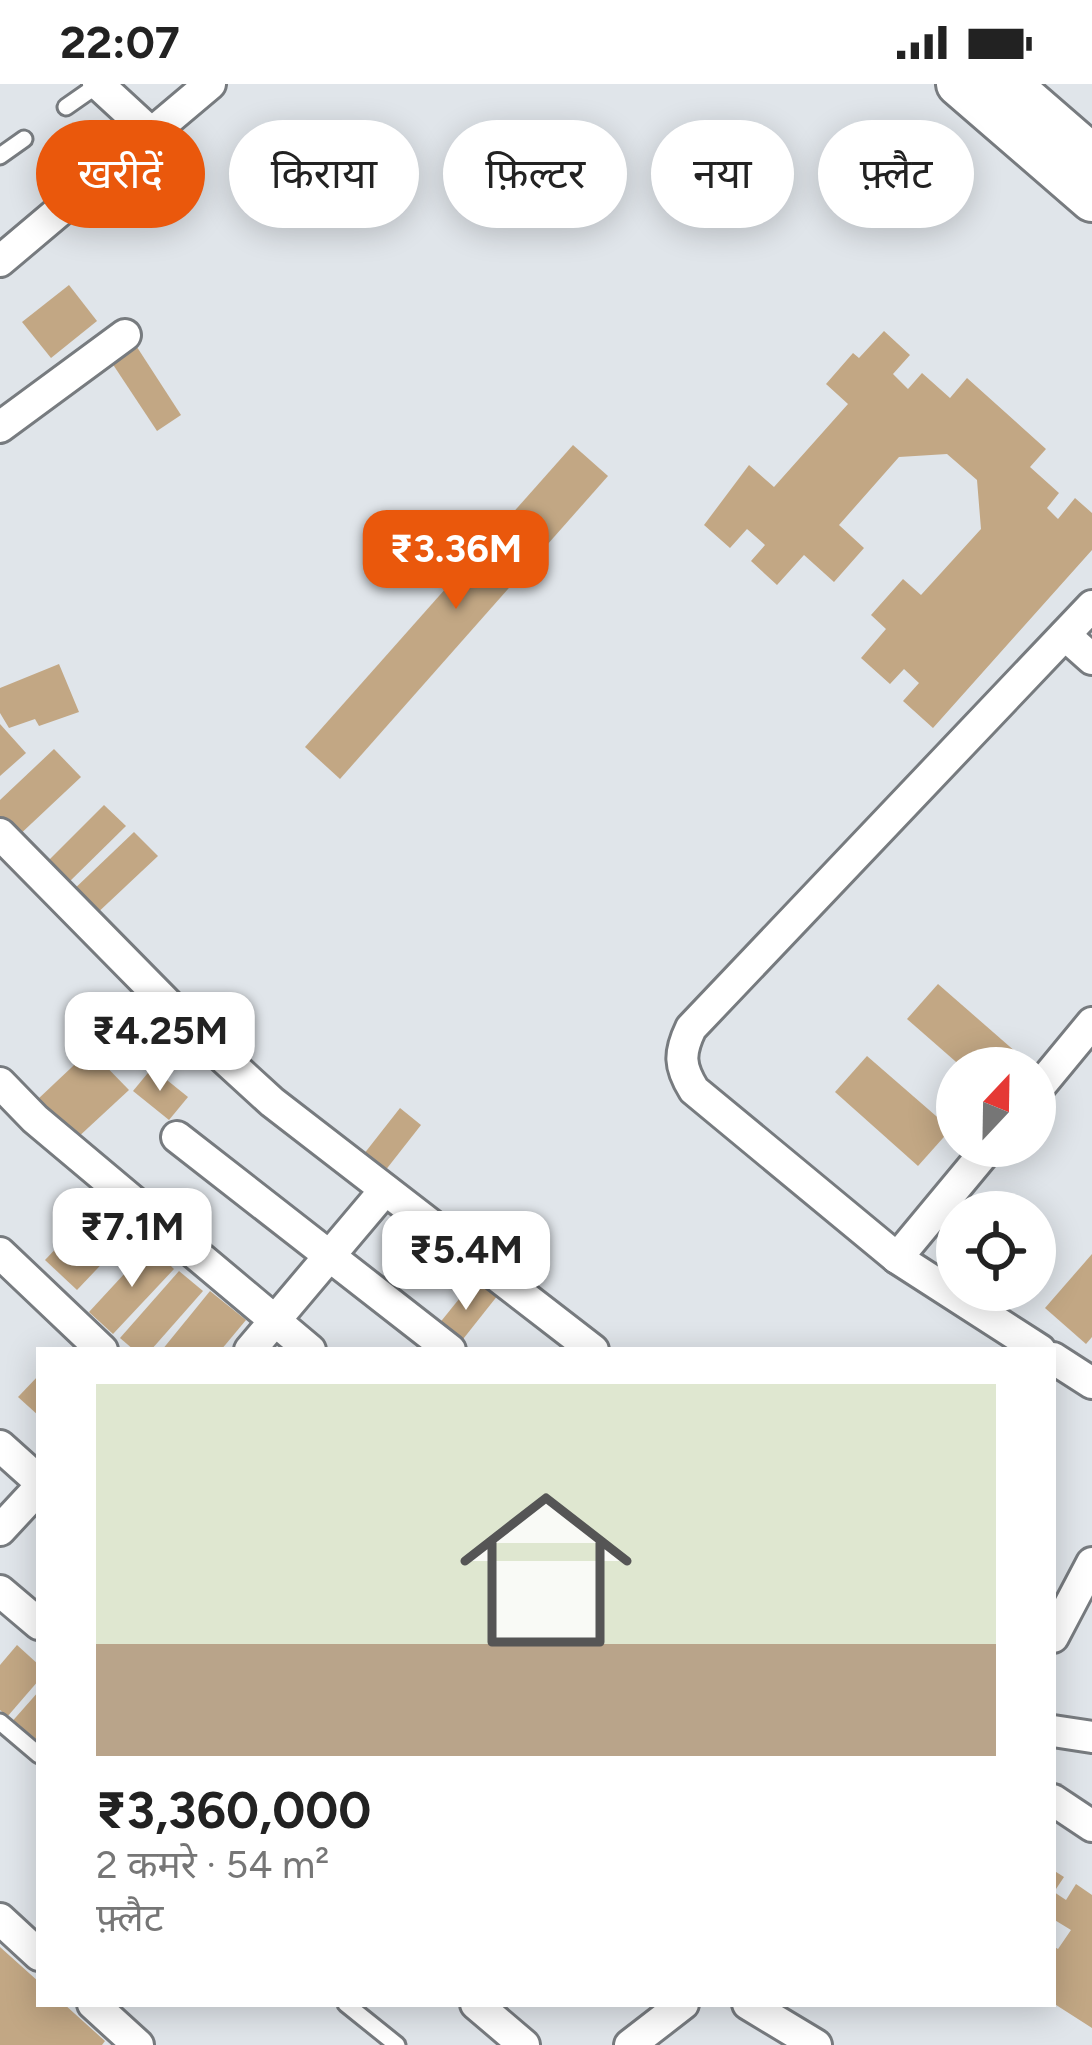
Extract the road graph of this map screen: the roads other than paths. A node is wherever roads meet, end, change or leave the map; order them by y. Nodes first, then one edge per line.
1 (98, 84) edge
2 (210, 84) edge
3 (958, 84) edge
4 (66, 107) dead end
5 (1019, 107) edge
6 (137, 120) edge
7 (163, 120) edge
8 (24, 139) dead end
9 (0, 156) edge
10 (1092, 156) edge
11 (1092, 200) edge
12 (38, 228) edge
13 (0, 261) edge
14 (125, 335) dead end
15 (0, 427) edge
16 (1092, 606) edge
17 (1065, 635) junction
18 (1092, 659) edge
19 (0, 834) edge
20 (1092, 1023) edge
21 (1056, 1067) edge
22 (0, 1082) edge
23 (177, 1137) dead end
24 (973, 1167) edge
25 (386, 1190) junction
26 (0, 1253) edge
27 (330, 1253) junction
28 (897, 1258) junction
29 (274, 1321) junction
30 (99, 1347) edge
31 (252, 1347) edge
32 (306, 1347) edge
33 (447, 1347) edge
34 (589, 1347) edge
35 (1035, 1347) edge
36 (1056, 1360) edge
37 (1092, 1383) edge
38 (0, 1446) edge
39 (36, 1481) edge
40 (36, 1488) edge
41 (0, 1530) edge
42 (1092, 1563) edge
43 (0, 1591) edge
44 (1062, 1602) edge
45 (36, 1621) edge
46 (0, 1722) edge
47 (1056, 1731) edge
48 (1092, 1737) edge
49 (36, 1752) edge
50 (1056, 1802) edge
51 (1092, 1826) edge
52 (0, 1919) edge
53 (36, 1952) edge
54 (96, 2007) edge
55 (350, 2007) edge
56 (480, 2007) edge
57 (677, 2007) edge
58 (753, 2007) edge
59 (641, 2025) edge
60 (138, 2045) edge
61 (397, 2045) edge
62 (524, 2045) edge
63 (816, 2045) edge

1 - 4 lane
1 - 6 street
2 - 7 street
3 - 5 street
5 - 10 street
5 - 11 street
8 - 9 lane
12 - 13 street
14 - 15 street
16 - 17 street
17 - 18 street
17 - 28 street
19 - 25 street
20 - 21 street
22 - 29 street
23 - 27 street
24 - 28 street
25 - 27 street
25 - 34 street
26 - 30 street
27 - 29 street
27 - 33 street
28 - 35 street
29 - 31 street
29 - 32 street
36 - 37 street
38 - 39 street
40 - 41 street
42 - 44 street
43 - 45 street
46 - 49 lane
47 - 48 street
50 - 51 street
52 - 53 street
54 - 60 street
55 - 61 lane
56 - 62 street
57 - 59 street
58 - 63 street

